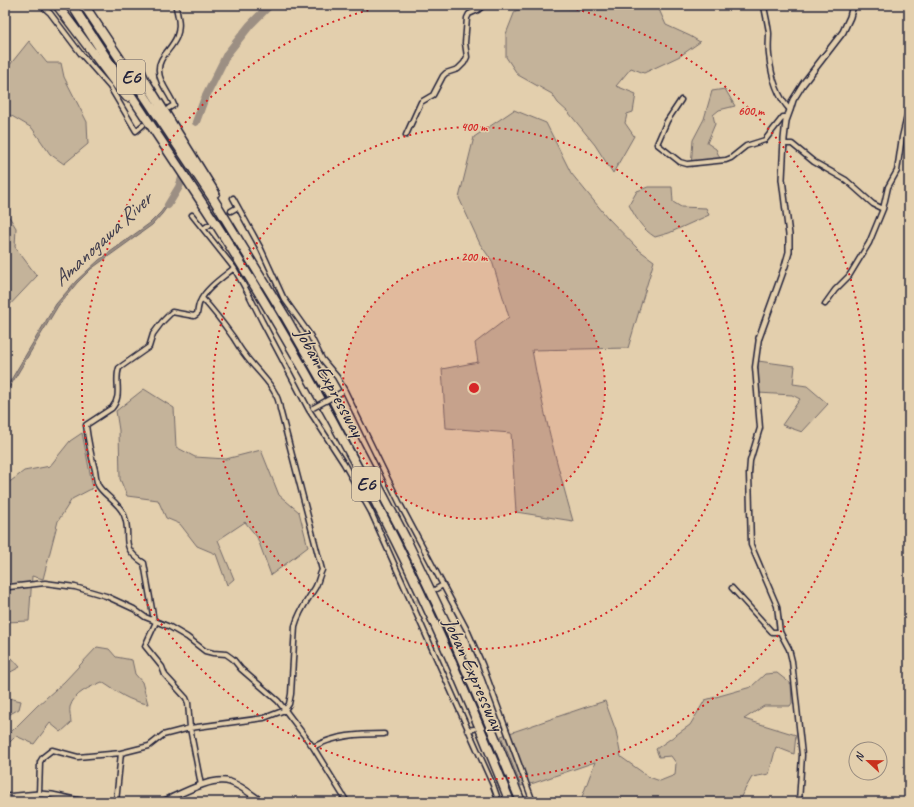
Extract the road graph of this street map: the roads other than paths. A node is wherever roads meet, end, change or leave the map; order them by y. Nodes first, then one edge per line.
1 (41, 5) edge
2 (57, 5) edge
3 (72, 5) edge
4 (84, 5) edge
5 (175, 5) edge
6 (484, 5) edge
7 (764, 5) edge
8 (853, 5) edge
9 (138, 65) dead end
10 (682, 100) dead end
11 (169, 108) dead end
12 (909, 108) edge
13 (790, 110) junction
14 (788, 117) junction
15 (145, 122) junction
16 (406, 135) dead end
17 (181, 144) junction
18 (784, 144) junction
19 (233, 198) dead end
20 (238, 207) junction
21 (883, 209) junction
22 (231, 211) tunnel mouth
23 (192, 215) dead end
24 (209, 225) tunnel mouth
25 (203, 229) junction
26 (234, 268) junction
27 (202, 298) junction
28 (825, 304) dead end
29 (759, 338) joint
30 (344, 391) junction
31 (311, 409) junction
32 (443, 585) junction
33 (732, 588) dead end
34 (5, 589) edge
35 (436, 589) tunnel mouth
36 (155, 621) junction
37 (780, 632) junction
38 (285, 710) junction
39 (501, 717) junction
40 (496, 720) tunnel mouth
41 (190, 728) junction
42 (474, 729) tunnel mouth
43 (468, 730) junction
44 (384, 734) dead end
45 (313, 747) junction
46 (121, 753) junction
47 (201, 785) junction
48 (39, 794) junction
49 (5, 797) edge
50 (84, 802) edge
51 (116, 802) edge
52 (162, 802) edge
53 (262, 802) edge
54 (347, 802) edge
55 (499, 802) edge
56 (510, 802) edge
57 (521, 802) edge
58 (533, 802) edge
59 (799, 802) edge

1 - 15 street
2 - 15 highway
3 - 15 highway, Joban Expressway / E6
4 - 17 highway, Joban Expressway / E6
5 - 11 street
6 - 16 street
7 - 13 street
8 - 13 street
9 - 17 highway
10 - 14 street
12 - 21 street
13 - 14 street
14 - 18 street
15 - 56 highway, Joban Expressway / E6
17 - 57 highway, Joban Expressway / E6
18 - 21 street
18 - 29 street
19 - 20 street
20 - 22 street
20 - 30 street
21 - 28 street
23 - 25 street
24 - 25 street
25 - 26 street
26 - 27 street
26 - 31 street
27 - 36 street
27 - 38 street
29 - 37 street
30 - 31 street, bridge
30 - 32 street
31 - 43 street
32 - 35 street
32 - 39 street
33 - 37 street
34 - 36 street
36 - 38 street
36 - 41 street
37 - 59 street
38 - 41 street
38 - 45 street
39 - 40 street
39 - 58 street
41 - 46 street
41 - 47 street
42 - 43 street
43 - 55 street
44 - 45 street
45 - 54 street
46 - 48 street
46 - 51 street
47 - 52 street
47 - 53 street
48 - 49 street
48 - 50 street

